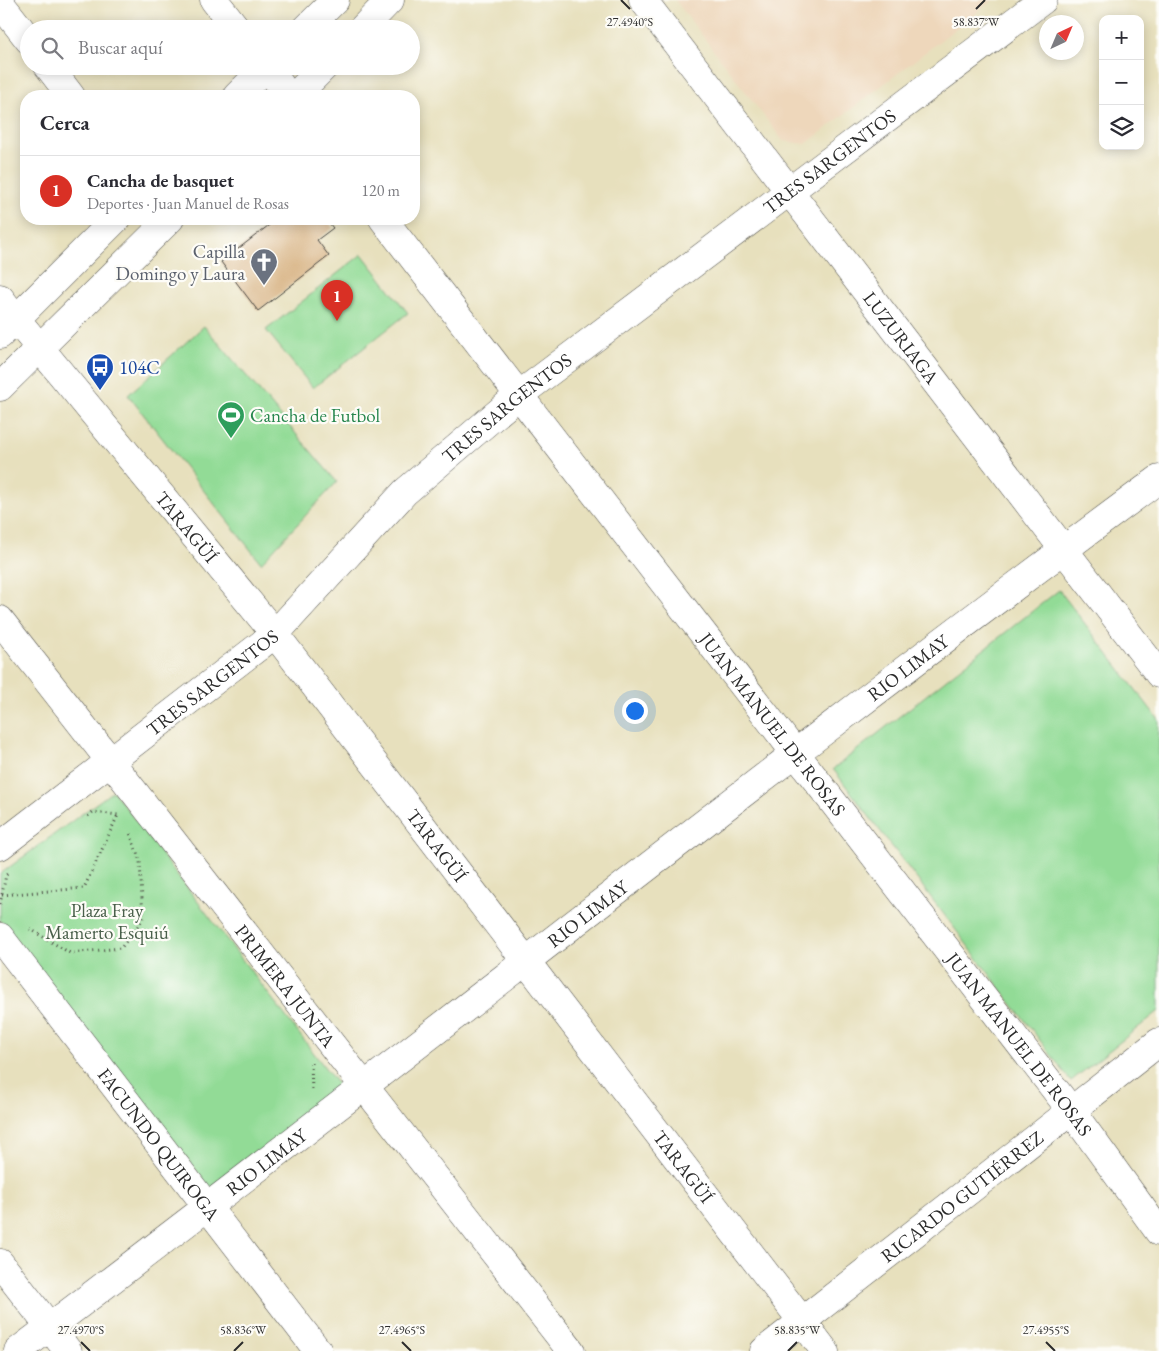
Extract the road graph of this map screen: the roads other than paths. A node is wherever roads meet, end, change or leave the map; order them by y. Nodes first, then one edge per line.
1 (214, 0) edge
2 (335, 0) edge
3 (390, 0) edge
4 (643, 0) edge
5 (1043, 0) edge
6 (0, 3) edge
7 (230, 20) edge
8 (315, 20) edge
9 (371, 20) edge
10 (20, 29) edge
11 (55, 75) edge
12 (258, 75) edge
13 (273, 75) edge
14 (315, 75) edge
15 (66, 90) edge
16 (243, 90) edge
17 (284, 90) edge
18 (301, 90) edge
19 (790, 190) junction
20 (109, 225) edge
21 (164, 225) edge
22 (388, 225) edge
23 (5, 318) edge
24 (40, 346) junction
25 (0, 388) edge
26 (519, 395) junction
27 (1159, 479) edge
28 (1063, 550) junction
29 (0, 620) edge
30 (275, 634) junction
31 (1159, 674) edge
32 (794, 753) junction
33 (109, 762) junction
34 (0, 846) edge
35 (12, 931) edge
36 (524, 961) junction
37 (1159, 1042) edge
38 (364, 1086) junction
39 (1070, 1109) junction
40 (207, 1208) junction
41 (1159, 1232) edge
42 (0, 1263) edge
43 (804, 1322) junction
44 (50, 1327) junction
45 (18, 1351) edge
46 (68, 1351) edge
47 (318, 1351) edge
48 (571, 1351) edge
49 (764, 1351) edge
50 (825, 1351) edge

1 - 7 street
2 - 8 street
3 - 9 street
4 - 19 street, LUZURIAGA
5 - 19 street, TRES SARGENTOS
6 - 10 street
11 - 15 street
12 - 16 street
13 - 17 street
14 - 18 street
19 - 26 street, TRES SARGENTOS
19 - 28 street, LUZURIAGA
20 - 23 street
21 - 24 street
22 - 26 street, JUAN MANUEL DE ROSAS
23 - 24 street, TARAGÜÍ
24 - 25 street
24 - 30 street, TARAGÜÍ
26 - 30 street, TRES SARGENTOS
26 - 32 street, JUAN MANUEL DE ROSAS
27 - 28 street, RIO LIMAY
28 - 31 street, LUZURIAGA
28 - 32 street, RIO LIMAY
29 - 33 street, PRIMERA JUNTA
30 - 33 street, TRES SARGENTOS
30 - 36 street, TARAGÜÍ
32 - 36 street, RIO LIMAY
32 - 39 street, JUAN MANUEL DE ROSAS
33 - 34 street, TRES SARGENTOS
33 - 38 street, PRIMERA JUNTA
35 - 40 street, FACUNDO QUIROGA
36 - 38 street, RIO LIMAY
36 - 43 street, TARAGÜÍ
37 - 39 street, RICARDO GUTIÉRREZ
38 - 40 street, RIO LIMAY
38 - 48 street, PRIMERA JUNTA
39 - 41 street, JUAN MANUEL DE ROSAS
39 - 43 street, RICARDO GUTIÉRREZ
40 - 44 street, RIO LIMAY
40 - 47 street, FACUNDO QUIROGA
42 - 44 street
43 - 49 street, RICARDO GUTIÉRREZ
43 - 50 street, TARAGÜÍ
44 - 45 street, RIO LIMAY
44 - 46 street

